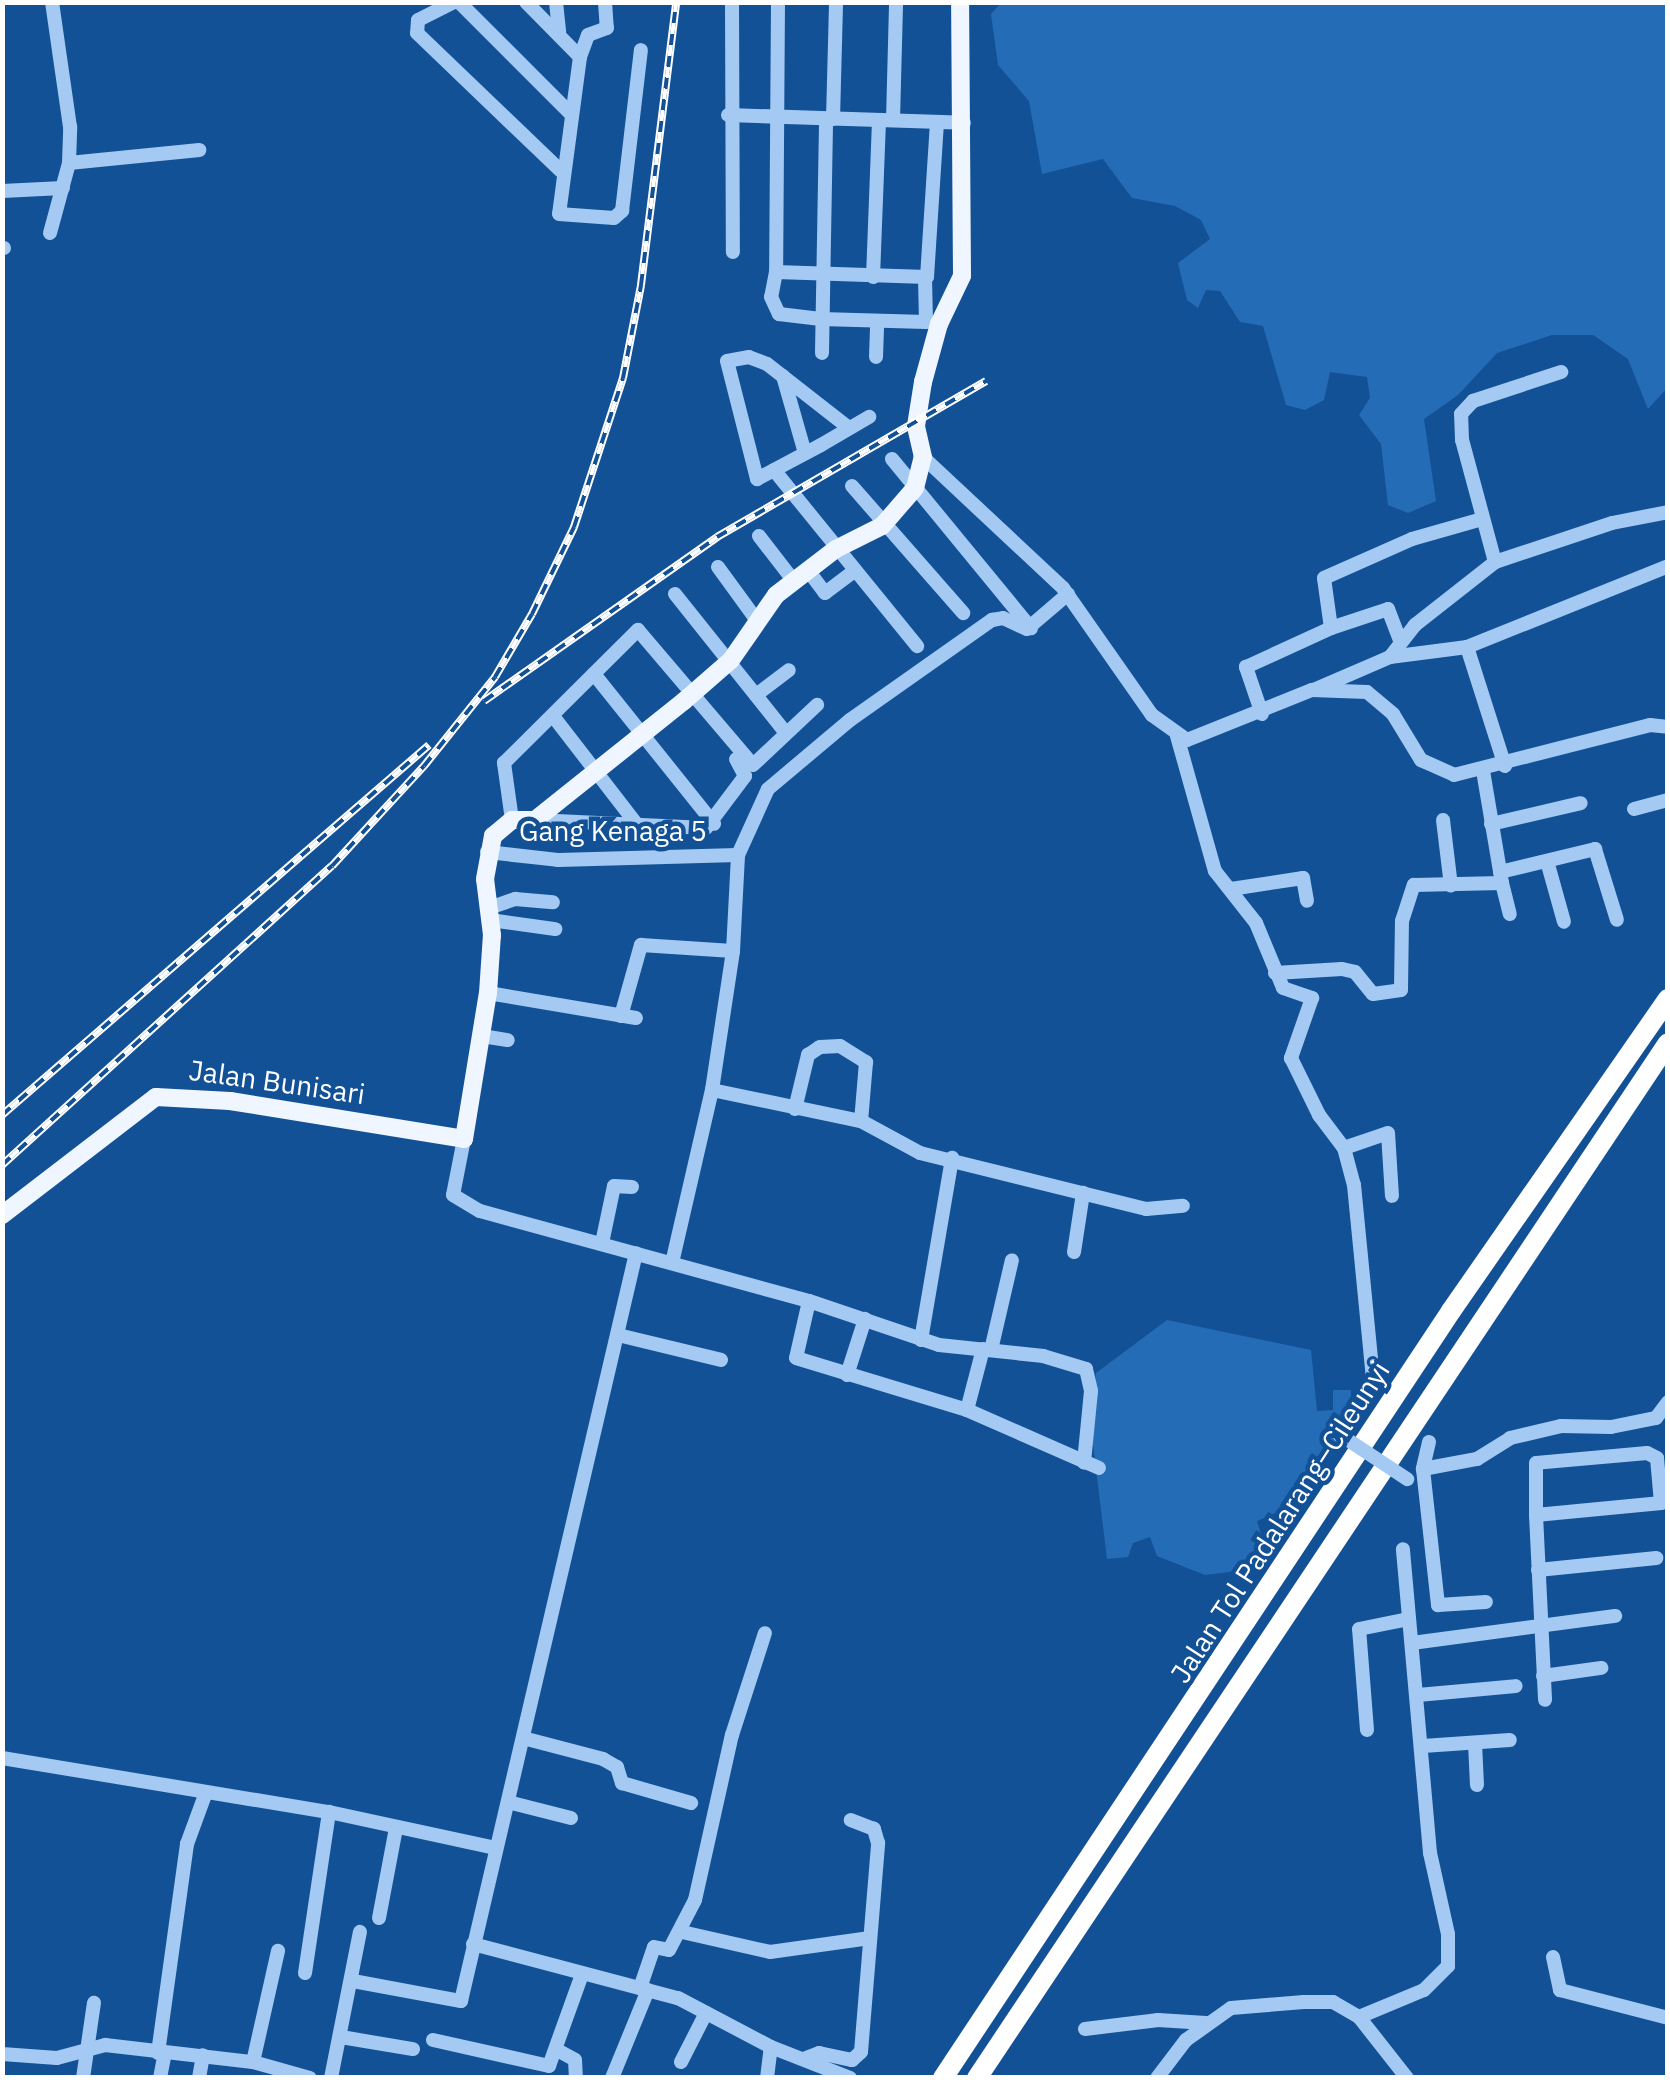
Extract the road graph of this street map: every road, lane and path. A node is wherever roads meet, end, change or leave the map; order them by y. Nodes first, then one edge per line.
1 (52, 2) edge
2 (457, 2) edge
3 (526, 2) edge
4 (556, 2) edge
5 (605, 2) edge
6 (732, 2) edge
7 (778, 2) edge
8 (836, 2) edge
9 (896, 2) edge
10 (960, 2) edge
11 (560, 32) junction
12 (642, 50) dead end
13 (580, 57) junction
14 (571, 114) junction
15 (728, 114) junction
16 (776, 116) junction
17 (830, 119) junction
18 (886, 120) junction
19 (937, 122) junction
20 (964, 124) junction
21 (199, 150) dead end
22 (69, 163) junction
23 (563, 173) junction
24 (63, 188) junction
25 (2, 191) edge
26 (50, 233) dead end
27 (732, 252) dead end
28 (776, 272) junction
29 (822, 276) junction
30 (873, 278) junction
31 (925, 278) junction
32 (821, 319) junction
33 (877, 321) junction
34 (822, 353) dead end
35 (876, 358) dead end
36 (1561, 372) dead end
37 (783, 376) junction
38 (869, 417) dead end
39 (849, 428) junction
40 (805, 452) junction
41 (923, 457) junction
42 (892, 459) dead end
43 (774, 470) junction
44 (852, 486) dead end
45 (915, 488) junction
46 (1668, 512) edge
47 (1482, 520) junction
48 (882, 526) junction
49 (759, 536) dead end
50 (836, 549) junction
51 (1494, 562) junction
52 (718, 566) dead end
53 (1668, 566) edge
54 (854, 571) junction
55 (800, 574) junction
56 (675, 594) dead end
57 (1068, 594) junction
58 (964, 613) dead end
59 (755, 618) junction
60 (1031, 628) junction
61 (1331, 628) junction
62 (1400, 641) junction
63 (917, 646) dead end
64 (1467, 646) junction
65 (1390, 657) junction
66 (732, 660) junction
67 (789, 670) dead end
68 (594, 674) junction
69 (1312, 690) junction
70 (756, 696) junction
71 (687, 699) junction
72 (817, 706) dead end
73 (1262, 714) junction
74 (553, 716) junction
75 (1668, 727) edge
76 (785, 732) junction
77 (642, 733) junction
78 (1178, 736) junction
79 (1505, 766) junction
80 (596, 770) junction
81 (1483, 771) junction
82 (1668, 800) edge
83 (1582, 803) dead end
84 (1634, 810) dead end
85 (512, 820) junction
86 (535, 820) junction
87 (1443, 820) dead end
88 (714, 824) junction
89 (1491, 824) junction
90 (638, 826) junction
91 (487, 852) junction
92 (738, 855) junction
93 (1546, 861) junction
94 (1500, 878) junction
95 (1451, 886) junction
96 (1231, 889) junction
97 (1307, 901) dead end
98 (553, 902) dead end
99 (489, 914) junction
100 (1510, 914) dead end
101 (1616, 920) dead end
102 (1564, 922) dead end
103 (554, 929) dead end
104 (732, 951) junction
105 (1275, 973) junction
106 (488, 993) junction
107 (1668, 1000) edge
108 (482, 1036) junction
109 (508, 1040) dead end
110 (1668, 1043) edge
111 (712, 1090) junction
112 (795, 1109) junction
113 (862, 1122) junction
114 (464, 1139) junction
115 (1344, 1148) junction
116 (952, 1158) junction
117 (632, 1186) dead end
118 (1083, 1193) junction
119 (1392, 1196) dead end
120 (1183, 1206) dead end
121 (2, 1214) edge
122 (602, 1243) junction
123 (1074, 1252) dead end
124 (636, 1253) junction
125 (1012, 1260) dead end
126 (672, 1263) junction
127 (809, 1302) junction
128 (865, 1320) junction
129 (618, 1335) junction
130 (921, 1340) junction
131 (987, 1349) junction
132 (721, 1360) dead end
133 (848, 1374) junction
134 (1668, 1402) edge
135 (967, 1410) junction
136 (1423, 1470) junction
137 (1536, 1515) junction
138 (1403, 1549) dead end
139 (1656, 1558) dead end
140 (1538, 1570) junction
141 (1486, 1602) dead end
142 (1616, 1616) dead end
143 (1408, 1619) junction
144 (1541, 1626) junction
145 (765, 1634) dead end
146 (1412, 1643) junction
147 (1601, 1668) dead end
148 (1544, 1676) junction
149 (1516, 1686) dead end
150 (1418, 1695) junction
151 (1544, 1700) dead end
152 (1368, 1730) dead end
153 (523, 1738) junction
154 (1510, 1740) dead end
155 (1475, 1743) junction
156 (1423, 1746) junction
157 (2, 1758) edge
158 (1478, 1785) dead end
159 (205, 1795) junction
160 (508, 1802) junction
161 (691, 1803) dead end
162 (329, 1812) junction
163 (571, 1818) dead end
164 (852, 1820) dead end
165 (396, 1828) junction
166 (496, 1848) junction
167 (379, 1918) dead end
168 (360, 1932) dead end
169 (682, 1932) junction
170 (870, 1938) junction
171 (473, 1944) junction
172 (278, 1951) dead end
173 (1552, 1957) dead end
174 (305, 1973) dead end
175 (581, 1977) junction
176 (352, 1981) junction
177 (644, 1989) junction
178 (94, 2003) dead end
179 (706, 2013) junction
180 (1359, 2018) junction
181 (1668, 2018) edge
182 (1206, 2023) junction
183 (1085, 2029) dead end
184 (342, 2037) junction
185 (432, 2040) dead end
186 (771, 2047) junction
187 (414, 2049) dead end
188 (86, 2050) junction
189 (559, 2050) junction
190 (161, 2053) junction
191 (2, 2054) edge
192 (204, 2055) junction
193 (806, 2058) junction
194 (253, 2062) junction
195 (681, 2062) dead end
196 (534, 2071) edge
197 (83, 2078) edge
198 (160, 2078) edge
199 (199, 2078) edge
200 (310, 2078) edge
201 (332, 2078) edge
202 (576, 2078) edge
203 (612, 2078) edge
204 (766, 2078) edge
205 (850, 2078) edge
206 (942, 2078) edge
207 (977, 2078) edge
208 (1157, 2078) edge
209 (1407, 2078) edge

1 - 22 street
2 - 14 street
2 - 23 street
3 - 11 street
4 - 11 street
5 - 13 street
6 - 15 street
7 - 16 street
8 - 17 street
9 - 18 street
10 - 20 main road
11 - 13 street
12 - 23 street
13 - 14 street
14 - 23 street
15 - 16 street
15 - 27 street
16 - 17 street
16 - 28 street
17 - 18 street
17 - 29 street
18 - 19 street
18 - 30 street
19 - 20 street
19 - 31 street
20 - 41 main road
21 - 22 street
22 - 24 street
24 - 25 street
24 - 26 street
28 - 29 street
28 - 32 street
29 - 30 street
29 - 32 street
30 - 31 street
31 - 33 street
32 - 33 street
32 - 34 street
33 - 35 street
36 - 47 street
37 - 39 street
37 - 40 street
37 - 43 street
38 - 39 street
39 - 40 street
40 - 43 street
41 - 45 main road
41 - 57 street
42 - 45 street
43 - 50 street
44 - 48 street
45 - 48 main road
45 - 60 street
46 - 51 street
47 - 51 street
47 - 61 street
48 - 50 main road
48 - 58 street
49 - 55 street
50 - 54 street
50 - 55 main road
51 - 62 street
52 - 59 street
53 - 64 street
54 - 55 street
54 - 63 street
55 - 59 main road
56 - 66 street
57 - 60 street
57 - 78 street
59 - 66 main road
60 - 92 street
61 - 62 street
61 - 73 street
62 - 65 street
64 - 65 street
64 - 79 street
65 - 69 street
66 - 70 street
66 - 71 main road
67 - 70 street
68 - 71 street
68 - 74 street
68 - 77 street
69 - 73 street
69 - 81 street
70 - 76 street
71 - 76 street
71 - 77 main road
71 - 88 street
72 - 76 street
73 - 78 street
74 - 80 street
74 - 85 street
75 - 79 street
77 - 80 main road
77 - 88 street
78 - 96 street
79 - 81 street
80 - 86 main road
80 - 90 street
81 - 89 street
82 - 84 street
83 - 89 street
85 - 86 main road
85 - 91 main road
86 - 90 street
87 - 95 street
88 - 90 street
89 - 94 street
91 - 92 street, Gang Kenaga 5
91 - 99 main road
92 - 104 street
93 - 94 street
93 - 101 street
93 - 102 street
94 - 95 street
94 - 100 street
95 - 105 street
96 - 97 street
96 - 105 street
98 - 99 street
99 - 103 street
99 - 106 main road
104 - 106 street
104 - 111 street
105 - 115 street
106 - 108 main road
107 - 206 highway, Jalan Tol Padalarang–Cileunyi
108 - 109 street
108 - 114 main road
110 - 207 highway, Jalan Tol Padalarang–Cileunyi
111 - 112 street
111 - 126 street
112 - 113 street
112 - 113 street
113 - 116 street
114 - 121 main road, Jalan Bunisari
114 - 122 street
115 - 119 street
115 - 136 street, bridge
116 - 118 street
116 - 130 street
117 - 122 street
118 - 120 street
118 - 123 street
122 - 124 street
124 - 126 street
124 - 129 street
125 - 131 street
126 - 127 street
127 - 128 street
127 - 133 street
128 - 130 street
128 - 133 street
129 - 132 street
129 - 153 street
130 - 131 street
131 - 135 street
131 - 135 street
133 - 135 street
134 - 136 street
136 - 141 street
137 - 137 street
137 - 140 street
138 - 143 street
139 - 140 street
140 - 144 street
142 - 144 street
143 - 146 street
143 - 152 street
144 - 146 street
144 - 148 street
145 - 169 street
146 - 150 street
147 - 148 street
148 - 151 street
149 - 150 street
150 - 156 street
153 - 160 street
153 - 161 street
154 - 155 street
155 - 156 street
155 - 158 street
156 - 180 street
157 - 159 street
159 - 162 street
159 - 190 street
160 - 163 street
160 - 166 street
162 - 165 street
162 - 174 street
164 - 170 street
165 - 166 street
165 - 167 street
166 - 171 street
168 - 176 street
169 - 170 street
169 - 177 street
170 - 193 street
171 - 175 street
171 - 176 street
172 - 194 street
173 - 181 street
175 - 177 street
175 - 189 street
176 - 184 street
177 - 179 street
177 - 203 street
178 - 188 street
179 - 186 street
179 - 195 street
180 - 182 street
180 - 209 street
182 - 183 street
182 - 208 street
184 - 187 street
184 - 201 street
185 - 196 street
186 - 193 street
186 - 204 street
188 - 190 street
188 - 191 street
188 - 197 street
189 - 196 street
189 - 202 street
190 - 192 street
190 - 198 street
192 - 194 street
192 - 199 street
193 - 205 street
194 - 200 street

